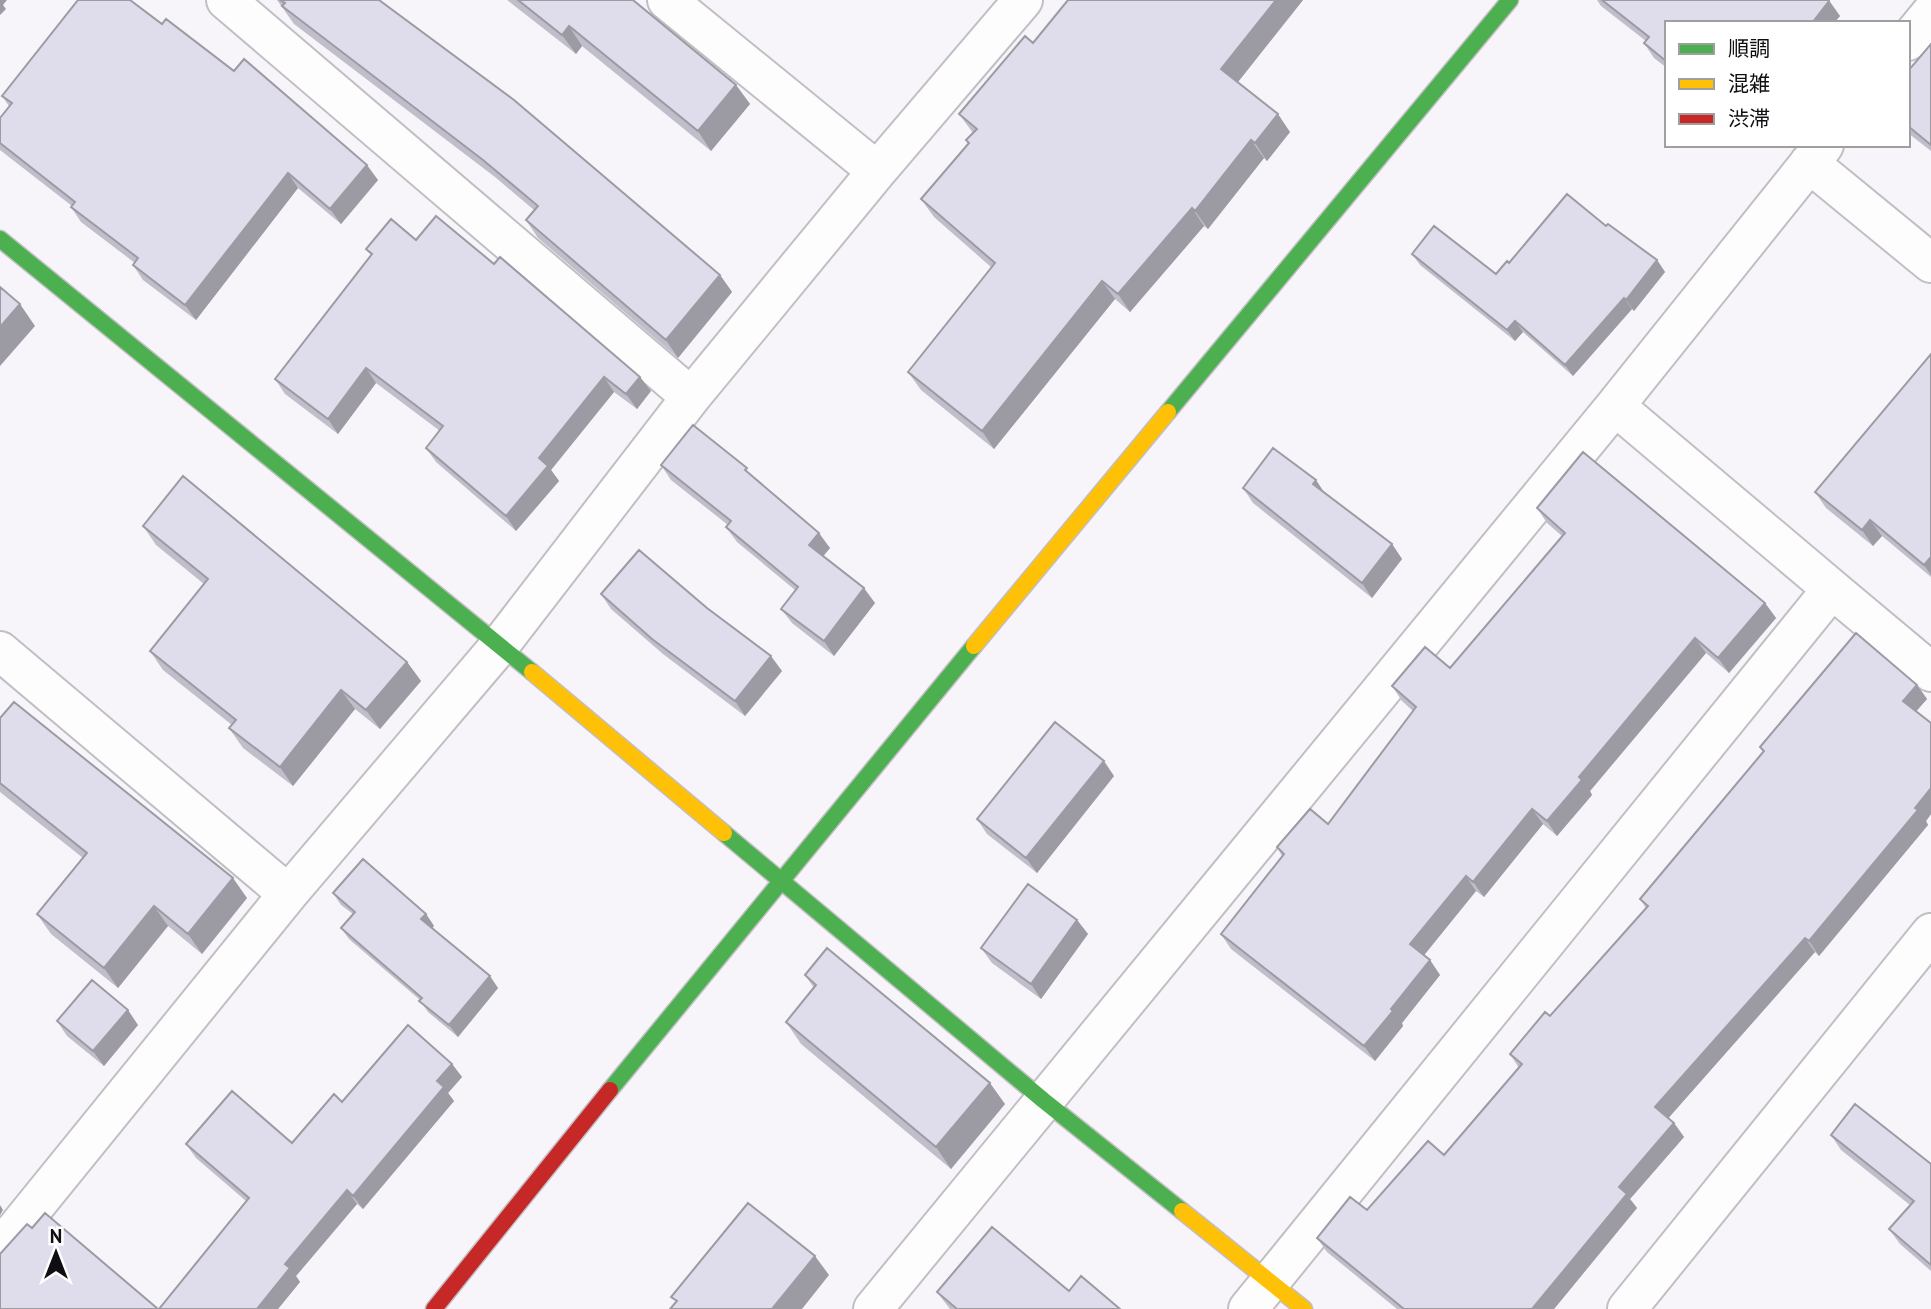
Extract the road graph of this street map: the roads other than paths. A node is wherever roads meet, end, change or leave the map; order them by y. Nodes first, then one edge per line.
1 (226, 0) edge
2 (667, 0) edge
3 (1024, 0) edge
4 (1510, 0) edge
5 (1931, 13) edge
6 (1910, 39) edge
7 (1816, 154) edge
8 (877, 171) junction
9 (0, 239) edge
10 (1931, 263) edge
11 (691, 397) junction
12 (1615, 406) junction
13 (1832, 589) junction
14 (500, 645) junction
15 (6, 670) edge
16 (1931, 672) edge
17 (780, 879) junction
18 (288, 894) junction
19 (1931, 933) edge
20 (1043, 1100) junction
21 (0, 1249) edge
22 (1259, 1295) edge
23 (434, 1309) edge
24 (873, 1309) edge
25 (1304, 1309) edge
26 (1627, 1309) edge

1 - 11 street
2 - 8 street
3 - 8 street
4 - 17 street
5 - 6 street
7 - 10 street
7 - 12 street
8 - 11 street
9 - 14 street
11 - 14 street
12 - 13 street
12 - 20 street
13 - 16 street
13 - 22 street
14 - 17 street
14 - 18 street
15 - 18 street
17 - 20 street
17 - 23 street
18 - 21 street
19 - 26 street
20 - 22 street
20 - 24 street
22 - 25 street

